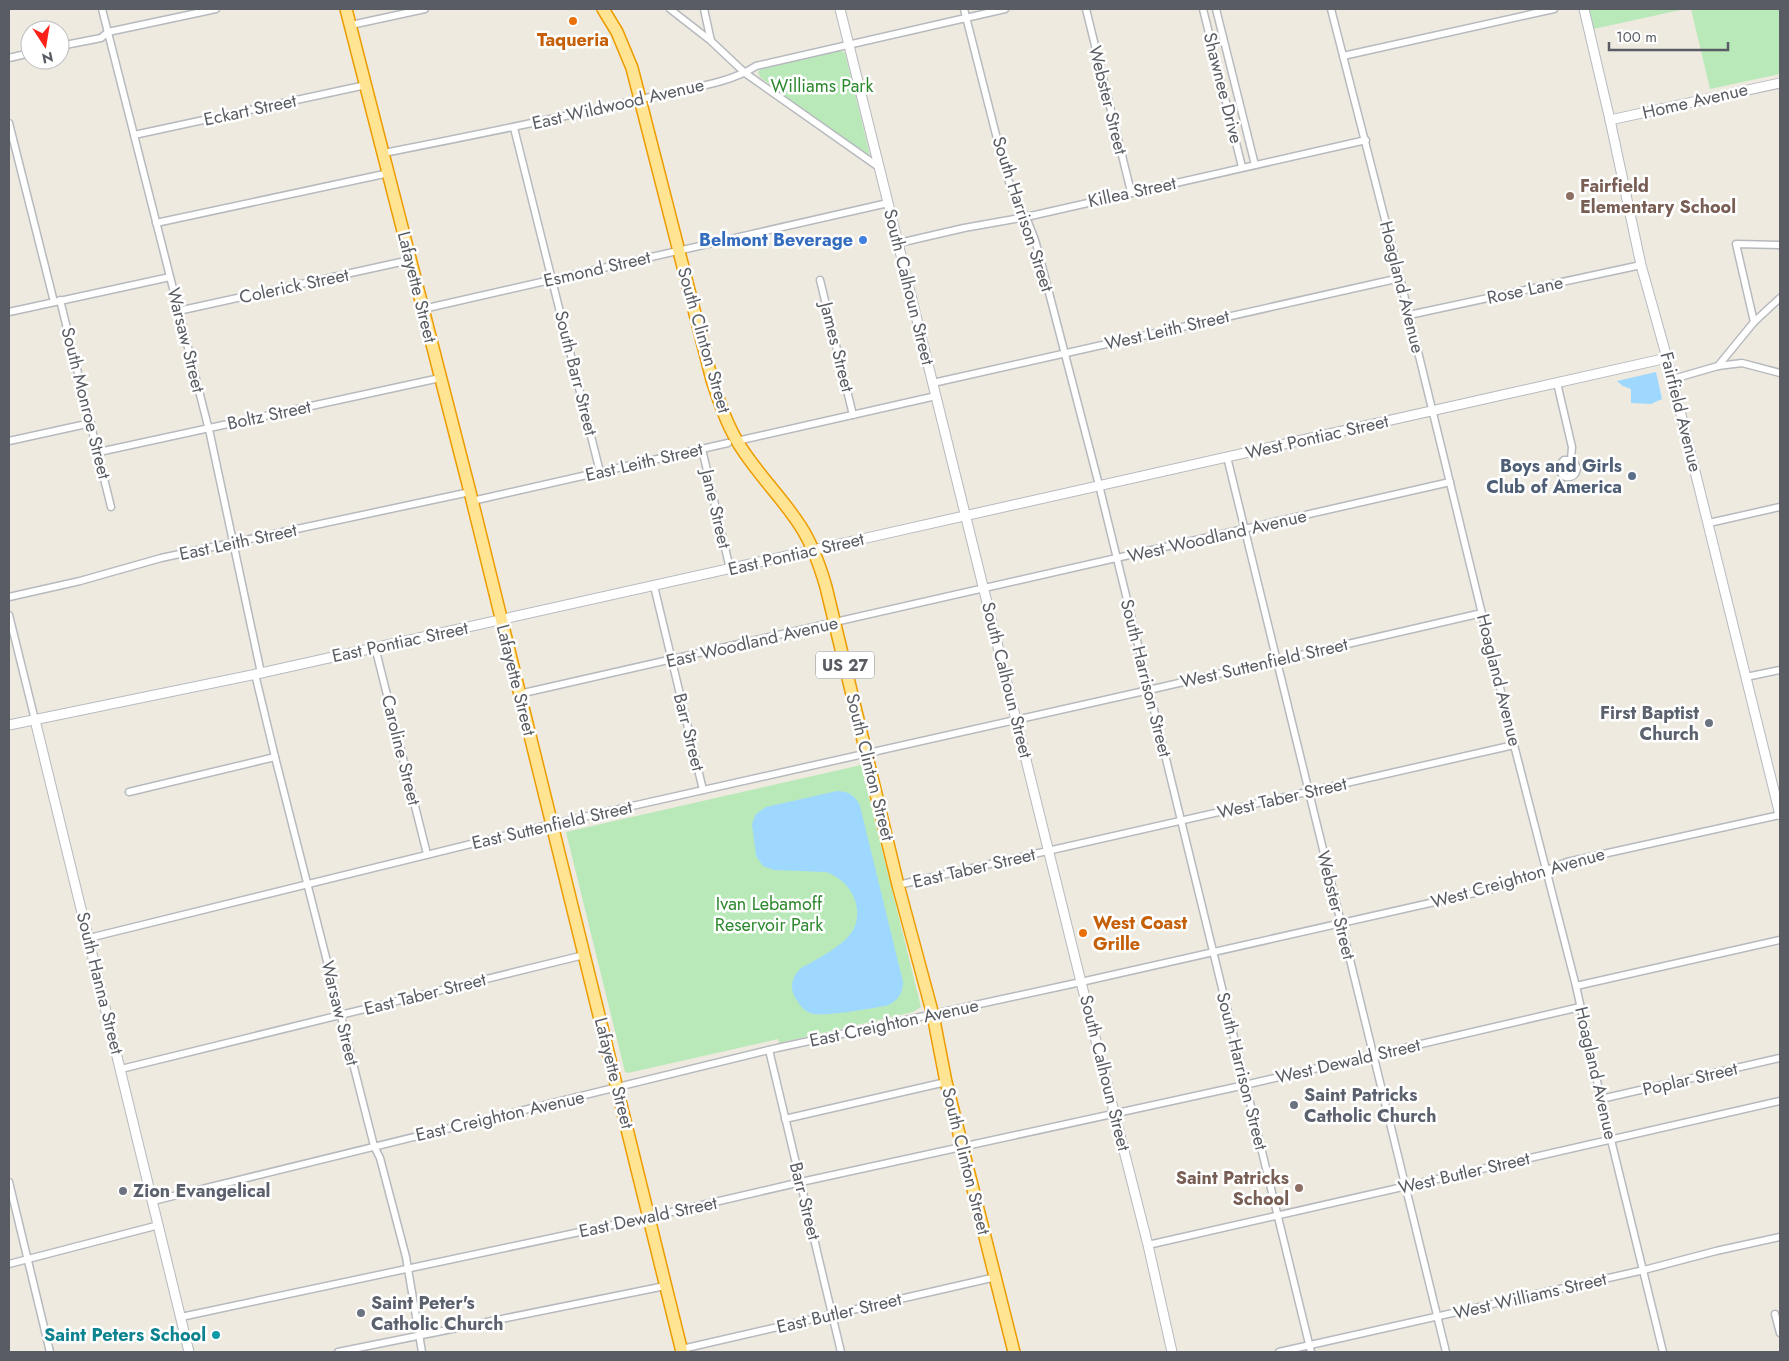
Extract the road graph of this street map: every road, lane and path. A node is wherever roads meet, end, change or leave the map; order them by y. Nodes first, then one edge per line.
1 (102, 9) edge
2 (216, 9) edge
3 (346, 9) edge
4 (425, 9) edge
5 (602, 9) edge
6 (670, 9) edge
7 (704, 9) edge
8 (840, 9) edge
9 (964, 9) edge
10 (1005, 9) edge
11 (1086, 9) edge
12 (1203, 9) edge
13 (1216, 9) edge
14 (1332, 9) edge
15 (1554, 9) edge
16 (1584, 9) edge
17 (966, 17) junction
18 (352, 25) junction
19 (108, 32) junction
20 (711, 41) junction
21 (70, 44) edge
22 (849, 44) junction
23 (1343, 56) junction
24 (1229, 61) junction
25 (1216, 64) junction
26 (745, 73) junction
27 (1234, 80) junction
28 (1780, 83) edge
29 (1222, 84) junction
30 (366, 85) junction
31 (642, 99) junction
32 (1610, 120) junction
33 (9, 124) edge
34 (514, 128) junction
35 (134, 135) junction
36 (1366, 140) junction
37 (384, 153) junction
38 (1255, 165) junction
39 (1242, 167) junction
40 (880, 168) junction
41 (389, 173) junction
42 (1131, 192) junction
43 (888, 203) junction
44 (1026, 216) junction
45 (156, 223) junction
46 (899, 243) junction
47 (1780, 245) edge
48 (679, 249) junction
49 (410, 260) junction
50 (1641, 265) junction
51 (170, 277) junction
52 (1400, 278) junction
53 (553, 279) junction
54 (820, 280) dead end
55 (1780, 298) edge
56 (57, 301) junction
57 (423, 309) junction
58 (178, 311) junction
59 (9, 312) edge
60 (1410, 315) junction
61 (1754, 322) junction
62 (1065, 353) junction
63 (1667, 358) junction
64 (1718, 366) junction
65 (1780, 374) edge
66 (440, 378) junction
67 (1673, 379) junction
68 (933, 383) junction
69 (1557, 383) junction
70 (936, 396) junction
71 (1434, 411) junction
72 (854, 415) junction
73 (91, 423) junction
74 (208, 428) junction
75 (9, 441) edge
76 (732, 442) junction
77 (702, 449) junction
78 (98, 452) junction
79 (1227, 457) junction
80 (1571, 460) dead end
81 (600, 472) junction
82 (1450, 482) junction
83 (1099, 485) junction
84 (471, 497) junction
85 (111, 507) dead end
86 (1780, 507) edge
87 (966, 515) junction
88 (1709, 523) junction
89 (1244, 530) junction
90 (233, 543) junction
91 (813, 550) junction
92 (1116, 559) junction
93 (730, 569) junction
94 (654, 586) junction
95 (984, 589) junction
96 (9, 597) edge
97 (1482, 613) junction
98 (9, 615) edge
99 (501, 620) junction
100 (835, 623) junction
101 (376, 647) junction
102 (672, 660) junction
103 (1276, 660) junction
104 (1780, 670) edge
105 (258, 673) junction
106 (1746, 678) junction
107 (1148, 690) junction
108 (519, 694) junction
109 (1017, 719) junction
110 (34, 720) junction
111 (9, 726) edge
112 (1514, 745) junction
113 (867, 754) junction
114 (274, 757) junction
115 (703, 790) junction
116 (129, 792) dead end
117 (1308, 792) junction
118 (1780, 815) edge
119 (1181, 821) junction
120 (552, 824) junction
121 (1049, 851) junction
122 (427, 854) junction
123 (1546, 871) junction
124 (307, 884) junction
125 (898, 885) junction
126 (1340, 924) junction
127 (89, 938) junction
128 (1780, 940) edge
129 (1213, 952) junction
130 (584, 955) junction
131 (1081, 982) junction
132 (1576, 986) junction
133 (1580, 1008) junction
134 (340, 1015) junction
135 (933, 1015) junction
136 (769, 1050) junction
137 (1373, 1055) junction
138 (1780, 1058) edge
139 (121, 1070) junction
140 (946, 1082) junction
141 (1246, 1084) junction
142 (618, 1087) junction
143 (1601, 1099) junction
144 (1780, 1101) edge
145 (1115, 1113) junction
146 (785, 1119) junction
147 (1611, 1140) junction
148 (374, 1146) junction
149 (964, 1147) junction
150 (9, 1182) edge
151 (801, 1182) junction
152 (1406, 1185) junction
153 (153, 1201) junction
154 (1277, 1215) junction
155 (650, 1217) junction
156 (159, 1225) junction
157 (1780, 1238) edge
158 (1148, 1245) junction
159 (28, 1258) junction
160 (9, 1264) edge
161 (407, 1268) junction
162 (1644, 1270) junction
163 (996, 1277) junction
164 (665, 1286) junction
165 (832, 1314) junction
166 (1775, 1314) dead end
167 (181, 1316) junction
168 (1437, 1316) junction
169 (1780, 1333) edge
170 (420, 1335) junction
171 (1310, 1349) edge
172 (682, 1351) edge
173 (50, 1352) edge
174 (189, 1352) edge
175 (338, 1352) edge
176 (422, 1352) edge
177 (842, 1352) edge
178 (1014, 1352) edge
179 (1172, 1352) edge
180 (1279, 1352) edge
181 (1446, 1352) edge
182 (1663, 1352) edge

1 - 19 street, Warsaw Street
2 - 19 street
3 - 18 highway, Lafayette Street
4 - 18 street
5 - 31 highway, South Clinton Street / US 27
6 - 20 street
7 - 20 street
8 - 22 street, South Calhoun Street
9 - 17 street, South Harrison Street
10 - 17 street, East Wildwood Avenue
11 - 42 street, Webster Street
12 - 25 street, Shawnee Drive
13 - 24 street, Shawnee Drive
14 - 23 street, Hoagland Avenue
15 - 23 street
16 - 32 street, Fairfield Avenue
17 - 22 street, East Wildwood Avenue
17 - 44 street, South Harrison Street
18 - 30 highway, Lafayette Street
19 - 21 street
19 - 35 street, Warsaw Street
20 - 26 street
22 - 26 street, East Wildwood Avenue
22 - 40 street, South Calhoun Street
23 - 36 street, Hoagland Avenue
24 - 25 street
24 - 27 street, Shawnee Drive
25 - 29 street, Shawnee Drive
26 - 31 street, East Wildwood Avenue
26 - 40 street
27 - 29 street
27 - 38 street, Shawnee Drive
28 - 32 street, Home Avenue
29 - 39 street, Shawnee Drive
30 - 35 street, Eckart Street
30 - 37 highway, Lafayette Street
31 - 34 street, East Wildwood Avenue
31 - 48 highway, South Clinton Street / US 27
32 - 50 street, Fairfield Avenue
33 - 56 street, South Monroe Street
34 - 37 street, East Wildwood Avenue
34 - 53 street, South Barr Street
35 - 45 street, Warsaw Street
36 - 38 street, Killea Street
36 - 52 street, Hoagland Avenue
37 - 41 highway, Lafayette Street
38 - 39 street, Killea Street
39 - 42 street, Killea Street
40 - 43 street, South Calhoun Street
41 - 45 street
41 - 49 highway, Lafayette Street
42 - 44 street, Killea Street
43 - 46 street, South Calhoun Street
43 - 48 street, Esmond Street
44 - 46 street, Killea Street
44 - 62 street, South Harrison Street
45 - 51 street, Warsaw Street
46 - 68 street, South Calhoun Street
47 - 61 street
48 - 53 street, Esmond Street
48 - 76 highway, South Clinton Street / US 27
49 - 57 highway, Lafayette Street
49 - 58 street, Colerick Street
50 - 60 street, Rose Lane
50 - 63 street, Fairfield Avenue
51 - 56 street
51 - 58 street, Warsaw Street
52 - 60 street, Hoagland Avenue
52 - 62 street, West Leith Street
53 - 57 street, Esmond Street
53 - 81 street, South Barr Street
54 - 72 street, James Street
55 - 61 street
56 - 59 street
56 - 73 street, South Monroe Street
57 - 66 highway, Lafayette Street
58 - 74 street, Warsaw Street
60 - 71 street, Hoagland Avenue
61 - 64 street
62 - 68 street, West Leith Street
62 - 83 street, South Harrison Street
63 - 67 street, Fairfield Avenue
63 - 69 street, West Pontiac Street
64 - 65 street
64 - 67 street
66 - 74 street, Boltz Street
66 - 84 highway, Lafayette Street
67 - 88 street, Fairfield Avenue
68 - 70 street, South Calhoun Street
69 - 71 street, West Pontiac Street
69 - 80 street
70 - 72 street, East Leith Street
70 - 87 street, South Calhoun Street
71 - 79 street, West Pontiac Street
71 - 82 street, Hoagland Avenue
72 - 76 street, East Leith Street
73 - 75 street
73 - 78 street, South Monroe Street
74 - 78 street, Boltz Street
74 - 90 street, Warsaw Street
76 - 77 street, East Leith Street
76 - 91 highway, South Clinton Street / US 27
77 - 81 street, East Leith Street
77 - 93 street, Jane Street
78 - 85 street, South Monroe Street
79 - 83 street, West Pontiac Street
79 - 89 street, Webster Street
81 - 84 street, East Leith Street
82 - 89 street, West Woodland Avenue
82 - 97 street, Hoagland Avenue
83 - 87 street, West Pontiac Street
83 - 92 street, South Harrison Street
84 - 90 street, East Leith Street
84 - 99 highway, Lafayette Street
86 - 88 street
87 - 91 street, East Pontiac Street
87 - 95 street, South Calhoun Street
88 - 106 street, Fairfield Avenue
89 - 92 street, West Woodland Avenue
89 - 103 street, Webster Street
90 - 96 street, East Leith Street
90 - 105 street, Warsaw Street
91 - 93 street, East Pontiac Street
91 - 100 highway, South Clinton Street / US 27
92 - 95 street, West Woodland Avenue
92 - 107 street, South Harrison Street
93 - 94 street, East Pontiac Street
94 - 99 street, East Pontiac Street
94 - 102 street, Barr Street
95 - 100 street, East Woodland Avenue
95 - 109 street, South Calhoun Street
97 - 103 street, West Suttenfield Street
97 - 112 street, Hoagland Avenue
98 - 110 street, South Hanna Street
99 - 101 street, East Pontiac Street
99 - 108 highway, Lafayette Street
100 - 102 street, East Woodland Avenue
100 - 113 highway, South Clinton Street / US 27
101 - 105 street, East Pontiac Street
101 - 122 street, Caroline Street
102 - 108 street, East Woodland Avenue
102 - 115 street, Barr Street
103 - 107 street, West Suttenfield Street
103 - 117 street, Webster Street
104 - 106 street
105 - 110 street, East Pontiac Street
105 - 114 street, Warsaw Street
106 - 118 street, Fairfield Avenue
107 - 109 street, West Suttenfield Street
107 - 119 street, South Harrison Street
108 - 120 highway, Lafayette Street
109 - 113 street, East Suttenfield Street
109 - 121 street, South Calhoun Street
110 - 111 street, East Pontiac Street
110 - 127 street, South Hanna Street
112 - 117 street, West Taber Street
112 - 123 street, Hoagland Avenue
113 - 115 street, East Suttenfield Street
113 - 125 highway, South Clinton Street / US 27
114 - 116 street
114 - 124 street, Warsaw Street
115 - 120 street, East Suttenfield Street
117 - 119 street, West Taber Street
117 - 126 street, Webster Street
118 - 123 street, West Creighton Avenue
119 - 121 street, West Taber Street
119 - 129 street, South Harrison Street
120 - 122 street, East Suttenfield Street
120 - 130 highway, Lafayette Street
121 - 125 street, East Taber Street
121 - 131 street, South Calhoun Street
122 - 124 street, East Suttenfield Street
123 - 126 street, West Creighton Avenue
123 - 132 street, Hoagland Avenue
124 - 127 street, East Suttenfield Street
124 - 134 street, Warsaw Street
125 - 135 highway, South Clinton Street / US 27
126 - 129 street, West Creighton Avenue
126 - 137 street, Webster Street
127 - 139 street, South Hanna Street
128 - 132 street
129 - 131 street, West Creighton Avenue
129 - 141 street, South Harrison Street
130 - 134 street, East Taber Street
130 - 142 highway, Lafayette Street
131 - 135 street, East Creighton Avenue
131 - 145 street, South Calhoun Street
132 - 133 street, Hoagland Avenue
133 - 137 street, West Dewald Street
133 - 143 street, Hoagland Avenue
134 - 139 street, East Taber Street
134 - 148 street, Warsaw Street
135 - 136 street, East Creighton Avenue
135 - 140 highway, South Clinton Street / US 27
136 - 142 street, East Creighton Avenue
136 - 146 street, Barr Street
137 - 141 street, West Dewald Street
137 - 152 street, Webster Street
138 - 143 street, Poplar Street
139 - 153 street, South Hanna Street
140 - 146 street
140 - 149 highway, South Clinton Street / US 27
141 - 145 street, West Dewald Street
141 - 154 street, South Harrison Street
142 - 148 street, East Creighton Avenue
142 - 155 highway, Lafayette Street
143 - 147 street, Hoagland Avenue
144 - 147 street, West Butler Street
145 - 149 street, East Dewald Street
145 - 158 street, South Calhoun Street
146 - 151 street, Barr Street
147 - 152 street, West Butler Street
147 - 162 street, Hoagland Avenue
148 - 153 street, East Creighton Avenue
148 - 161 street, Warsaw Street
149 - 151 street, East Dewald Street
149 - 163 highway, South Clinton Street / US 27
150 - 159 street
151 - 155 street, East Dewald Street
151 - 165 street, Barr Street
152 - 154 street, West Butler Street
152 - 168 street, Webster Street
153 - 156 street, South Hanna Street
154 - 158 street, West Butler Street
154 - 171 street, South Harrison Street
155 - 161 street, East Dewald Street
155 - 164 highway, Lafayette Street
156 - 159 street
156 - 167 street, South Hanna Street
157 - 162 street, West Williams Street
158 - 179 street, South Calhoun Street
159 - 160 street
159 - 173 street
161 - 167 street, East Dewald Street
161 - 170 street, Warsaw Street
162 - 168 street, West Williams Street
162 - 182 street, Hoagland Avenue
163 - 165 street, East Butler Street
163 - 178 highway, South Clinton Street / US 27
164 - 170 street
164 - 172 highway, Lafayette Street
165 - 172 street, East Butler Street
165 - 177 street, Barr Street
166 - 169 street
167 - 174 street, South Hanna Street
168 - 171 street, West Williams Street
168 - 181 street, Webster Street
170 - 175 street
170 - 176 street, Warsaw Street
171 - 180 street, West Williams Street

